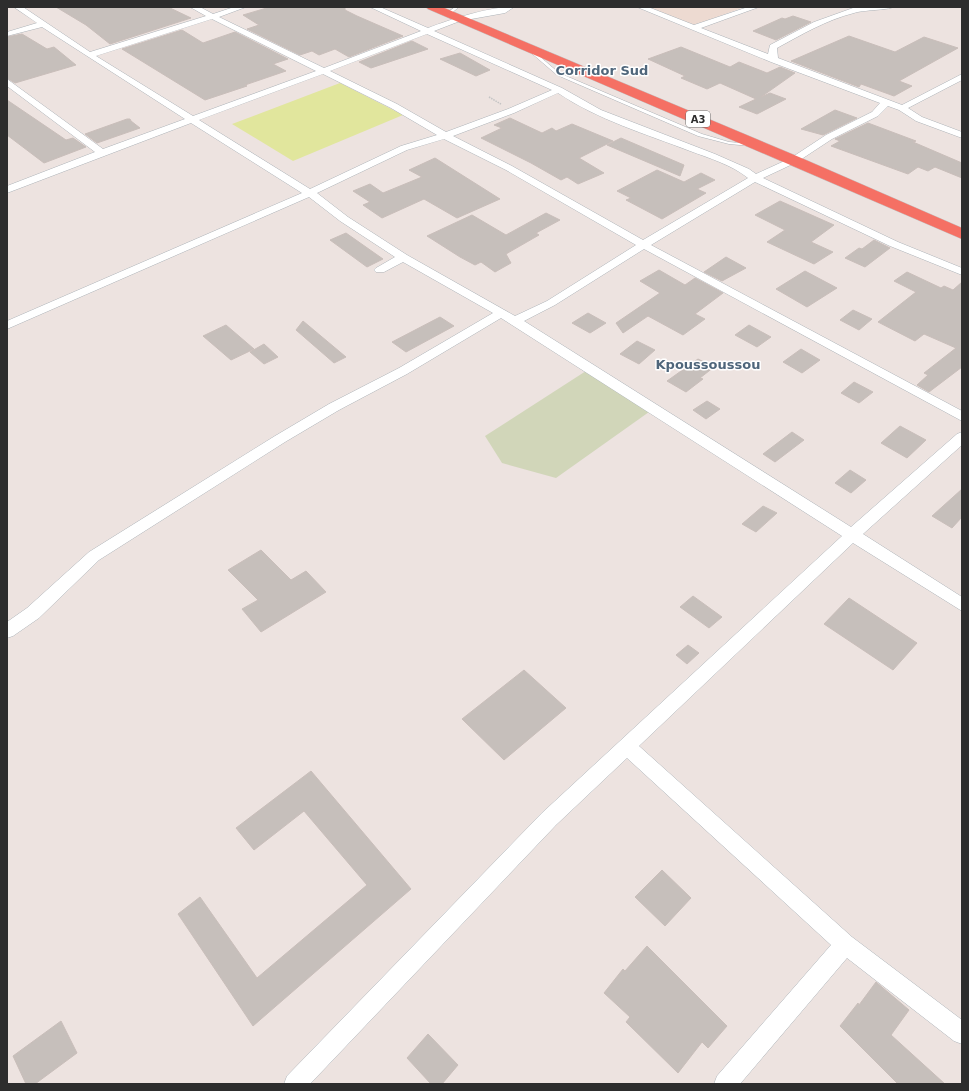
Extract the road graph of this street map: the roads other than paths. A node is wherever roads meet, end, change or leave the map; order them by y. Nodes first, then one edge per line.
1 (18, 7) edge
2 (194, 7) edge
3 (242, 7) edge
4 (374, 7) edge
5 (432, 7) edge
6 (510, 7) edge
7 (641, 7) edge
8 (756, 7) edge
9 (856, 7) edge
10 (889, 7) edge
11 (863, 8) edge
12 (454, 13) edge
13 (212, 16) junction
14 (43, 24) junction
15 (694, 28) junction
16 (428, 31) junction
17 (7, 34) edge
18 (89, 55) junction
19 (774, 60) junction
20 (324, 70) junction
21 (962, 77) edge
22 (7, 82) edge
23 (559, 90) junction
24 (886, 102) junction
25 (902, 108) junction
26 (193, 120) junction
27 (962, 135) edge
28 (444, 136) junction
29 (101, 152) junction
30 (794, 160) junction
31 (755, 178) junction
32 (7, 190) edge
33 (310, 193) junction
34 (962, 234) edge
35 (644, 246) junction
36 (403, 257) junction
37 (380, 270) dead end
38 (962, 272) edge
39 (501, 313) junction
40 (515, 321) junction
41 (7, 325) edge
42 (962, 417) edge
43 (962, 437) edge
44 (853, 534) junction
45 (962, 605) edge
46 (7, 631) edge
47 (626, 746) junction
48 (845, 944) junction
49 (962, 1033) edge
50 (295, 1084) edge
51 (725, 1084) edge

1 - 14 street
2 - 13 street
3 - 13 street
4 - 16 street
5 - 12 highway, A3
6 - 12 street
7 - 15 street
8 - 15 street
9 - 11 street
10 - 11 street
11 - 19 street
12 - 16 street
12 - 30 highway, A3
13 - 18 street
13 - 20 street
14 - 17 street
14 - 18 street
15 - 19 street
16 - 20 street
16 - 23 street
18 - 26 street
19 - 24 street
20 - 26 street
20 - 28 street
21 - 25 street
22 - 29 street
23 - 28 street
23 - 31 street
24 - 25 street
24 - 30 street
25 - 27 street
26 - 29 street
26 - 33 street
28 - 33 street
28 - 35 street
29 - 32 street
30 - 31 street
30 - 34 highway, A3
31 - 35 street
31 - 38 street
33 - 36 street
33 - 41 street
35 - 40 street
35 - 42 street
36 - 37 street
36 - 39 street
39 - 40 street
39 - 46 street
40 - 44 street
43 - 44 street
44 - 45 street
44 - 47 street
47 - 48 street
47 - 50 street
48 - 49 street
48 - 51 street

